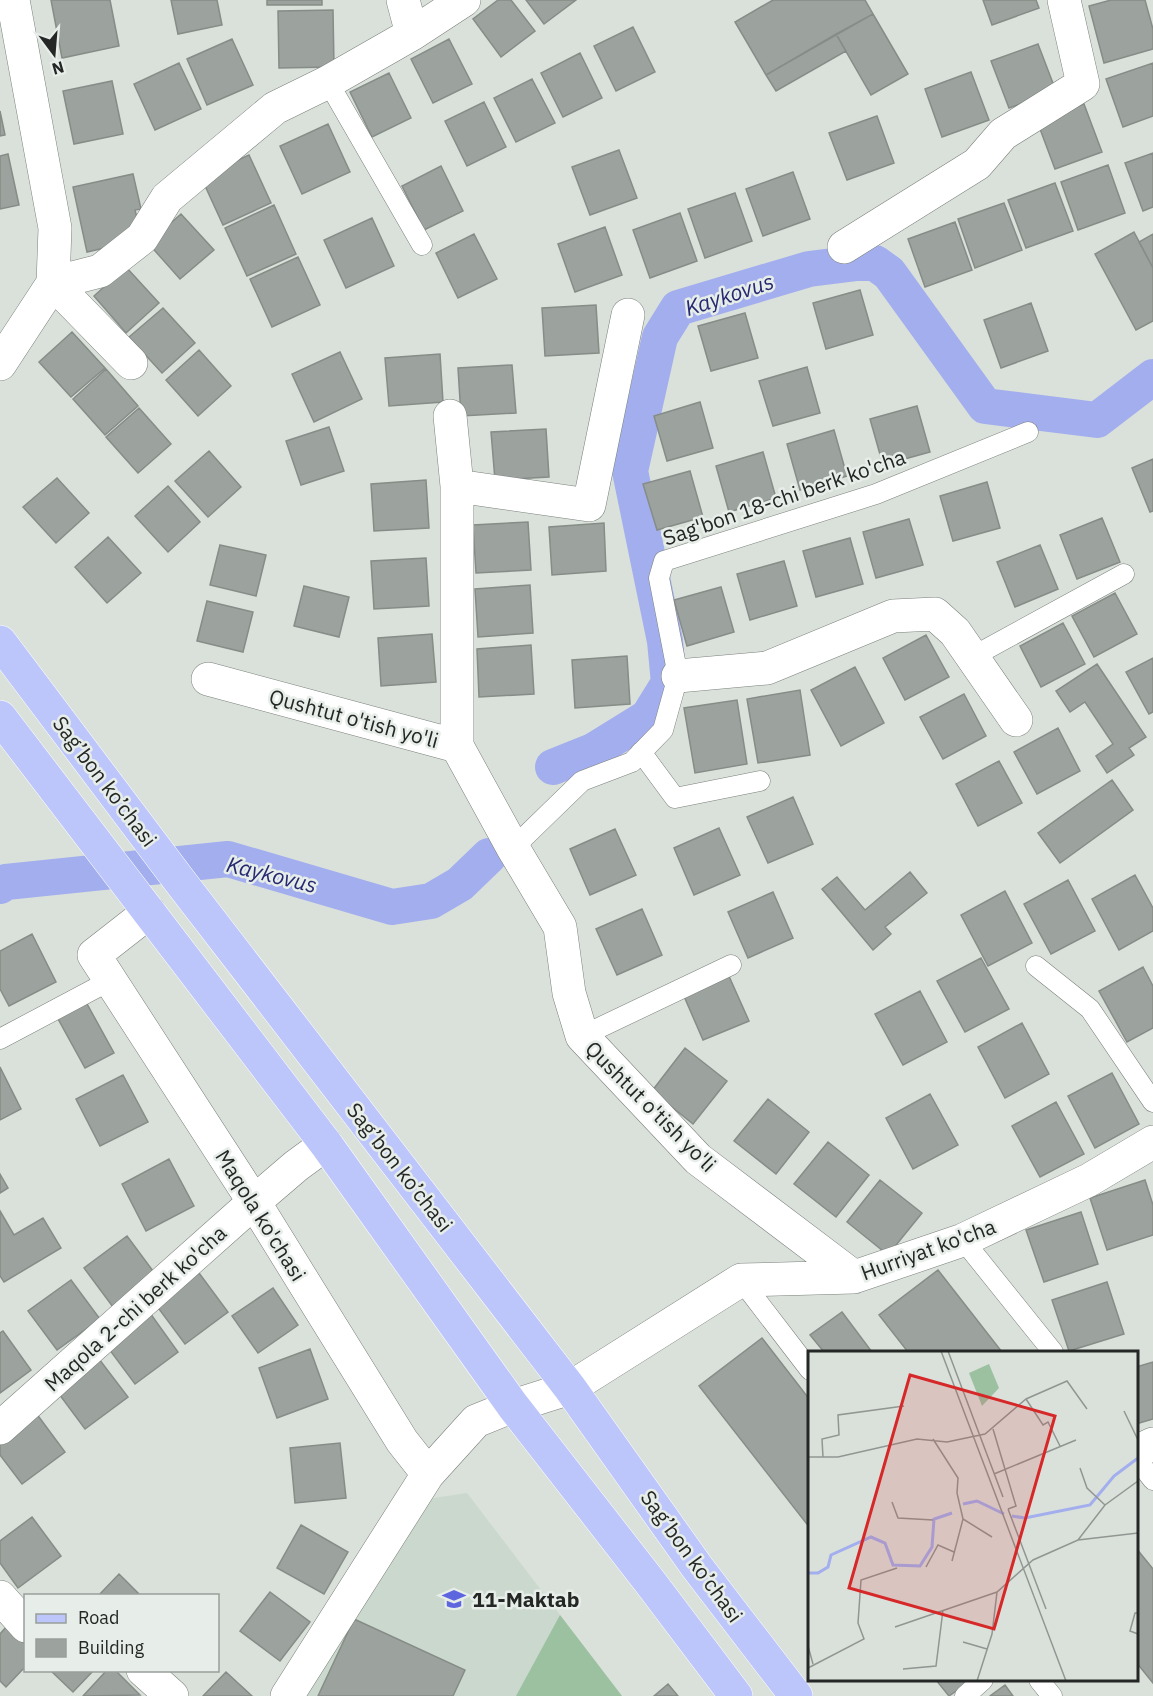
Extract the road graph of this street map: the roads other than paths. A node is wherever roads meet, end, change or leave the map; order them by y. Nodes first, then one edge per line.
1 (13, 0) edge
2 (403, 0) edge
3 (464, 0) edge
4 (1064, 0) edge
5 (412, 34) junction
6 (328, 82) junction
7 (422, 245) dead end
8 (844, 247) dead end
9 (53, 283) junction
10 (628, 315) dead end
11 (130, 363) dead end
12 (0, 364) edge
13 (450, 416) dead end
14 (1028, 432) dead end
15 (457, 486) junction
16 (1124, 574) dead end
17 (0, 642) edge
18 (972, 657) junction
19 (678, 676) junction
20 (208, 679) dead end
21 (0, 717) edge
22 (1016, 720) dead end
23 (457, 746) junction
24 (641, 752) junction
25 (760, 781) dead end
26 (513, 848) junction
27 (141, 902) junction
28 (731, 965) dead end
29 (1036, 966) dead end
30 (102, 968) junction
31 (582, 1036) junction
32 (0, 1039) edge
33 (1153, 1102) edge
34 (1153, 1142) edge
35 (326, 1144) junction
36 (254, 1202) junction
37 (963, 1240) junction
38 (854, 1277) junction
39 (741, 1280) junction
40 (1051, 1351) edge
41 (808, 1367) edge
42 (570, 1389) junction
43 (513, 1406) junction
44 (0, 1428) edge
45 (1153, 1444) edge
46 (1138, 1452) edge
47 (1138, 1459) edge
48 (428, 1474) junction
49 (1153, 1480) edge
50 (0, 1597) edge
51 (24, 1624) edge
52 (144, 1672) edge
53 (982, 1681) edge
54 (1040, 1681) edge
55 (172, 1696) edge
56 (286, 1696) edge
57 (736, 1696) edge
58 (796, 1696) edge
59 (965, 1696) edge
60 (1052, 1696) edge

1 - 9 street
2 - 5 street
3 - 5 street
4 - 8 street
5 - 6 street
6 - 7 lane
6 - 9 street
9 - 11 street
9 - 12 street
10 - 15 street
13 - 15 street
14 - 19 lane, Sag'bon 18-chi berk ko'cha
15 - 23 street
16 - 18 lane
17 - 42 main road, Sag’bon ko’chasi
18 - 19 street
18 - 22 street
19 - 24 lane
20 - 23 street, Qushtut o'tish yo'li
21 - 27 main road, Sag’bon ko’chasi
23 - 26 street, Qushtut o'tish yo'li
24 - 25 lane
24 - 26 lane
26 - 31 street, Qushtut o'tish yo'li
27 - 30 street
27 - 35 main road, Sag’bon ko’chasi
28 - 31 lane
29 - 33 lane
30 - 32 lane
30 - 36 street, Maqola ko'chasi
31 - 38 street, Qushtut o'tish yo'li
34 - 37 street, Hurriyat ko'cha
35 - 36 street, Maqola 2-chi berk ko'cha
35 - 43 main road, Sag’bon ko’chasi
36 - 44 street, Maqola 2-chi berk ko'cha
36 - 48 street, Maqola ko'chasi
37 - 38 street, Hurriyat ko'cha
37 - 40 lane
38 - 39 street, Hurriyat ko'cha
39 - 41 lane
39 - 42 street
42 - 43 street
42 - 58 main road, Sag’bon ko’chasi
43 - 48 street
43 - 57 main road, Sag’bon ko’chasi
45 - 46 street
47 - 49 lane
48 - 56 street
50 - 51 street
52 - 55 street
53 - 59 lane
54 - 60 lane

